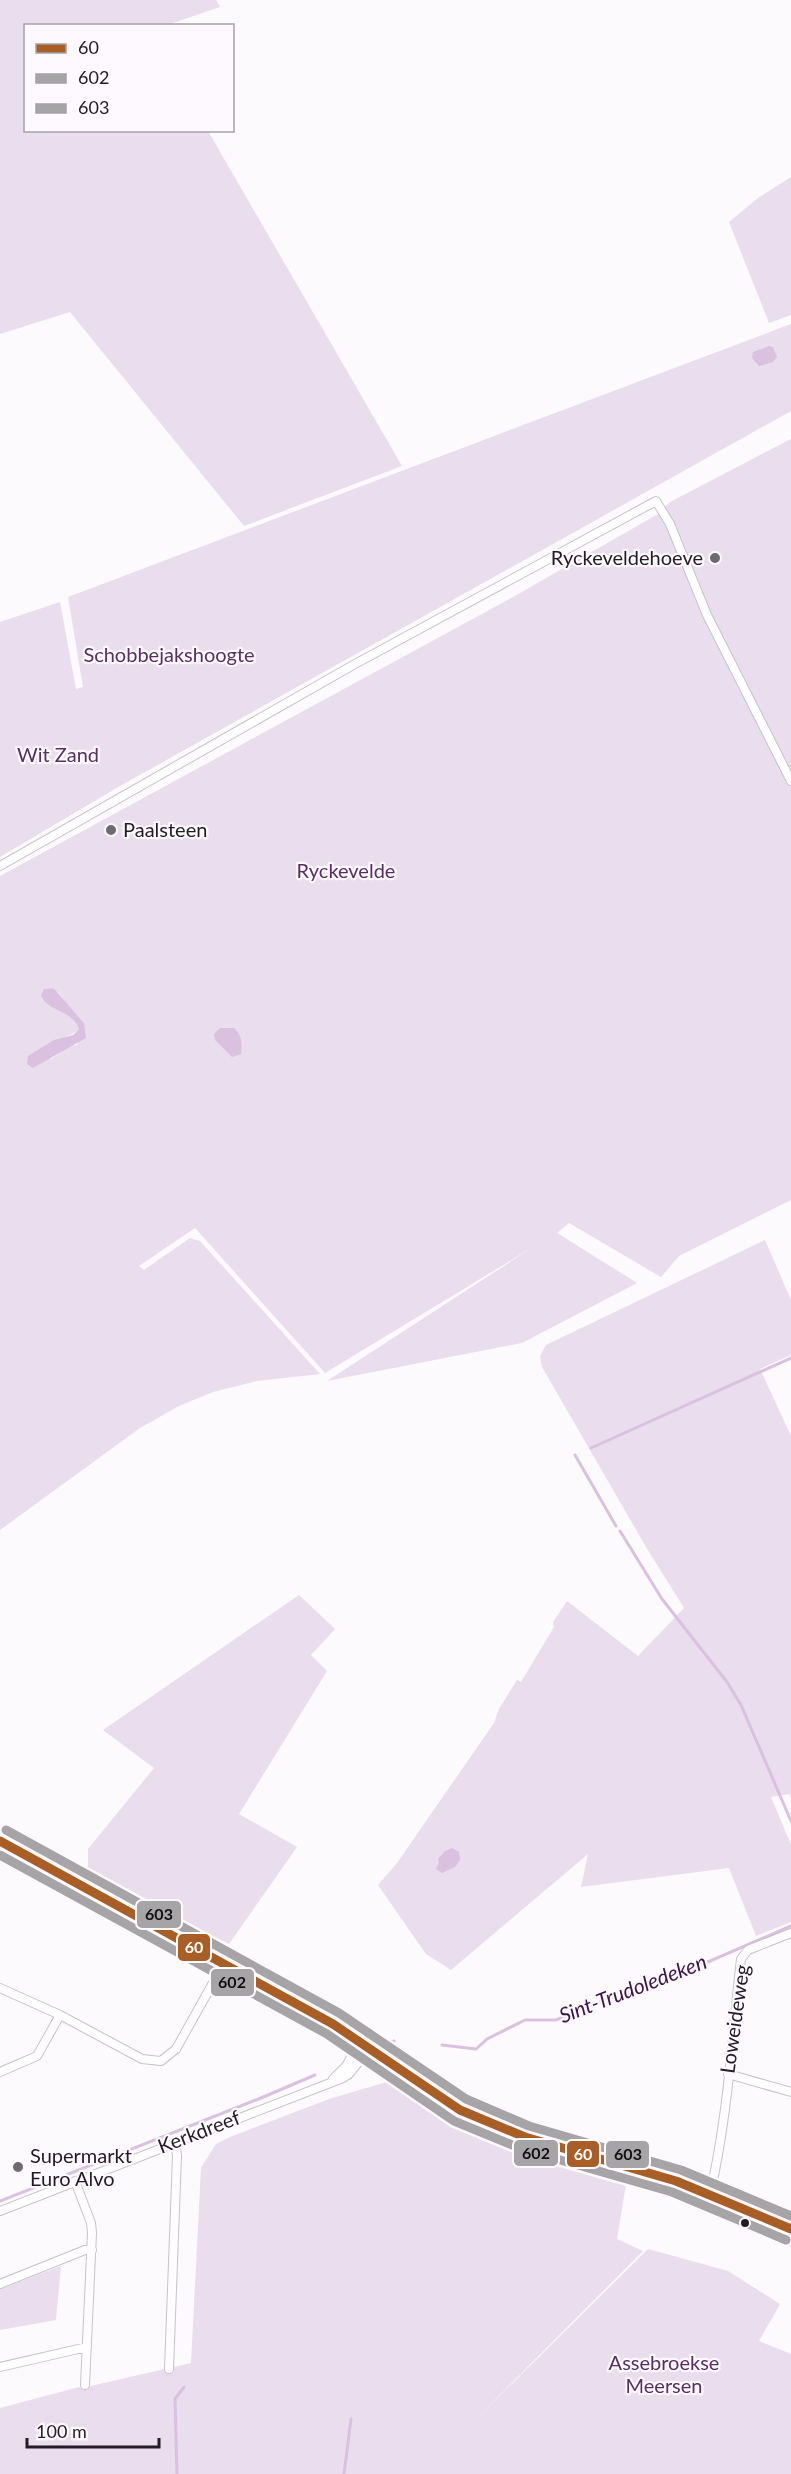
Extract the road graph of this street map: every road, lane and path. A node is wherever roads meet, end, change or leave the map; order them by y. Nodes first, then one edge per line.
1 (791, 781) edge
2 (0, 866) edge
3 (0, 1840) edge
4 (791, 1933) edge
5 (223, 1965) junction
6 (0, 1988) edge
7 (60, 2015) junction
8 (365, 2045) junction
9 (0, 2072) edge
10 (728, 2074) junction
11 (791, 2092) edge
12 (175, 2141) junction
13 (75, 2181) junction
14 (710, 2194) junction
15 (0, 2211) edge
16 (791, 2229) edge
17 (92, 2250) junction
18 (0, 2284) edge
19 (87, 2347) junction
20 (0, 2367) edge
21 (169, 2369) dead end
22 (85, 2385) dead end

1 - 2 street
3 - 5 main road
4 - 10 street, Loweideweg
5 - 7 street
5 - 8 main road
6 - 7 street
7 - 9 street
8 - 12 street, Kerkdreef
8 - 14 main road
10 - 11 street
10 - 14 street, Loweideweg
12 - 13 street, Kerkdreef
12 - 21 street
13 - 15 street, Kerkdreef
13 - 17 street
14 - 16 main road
17 - 18 street
17 - 19 street
19 - 20 street
19 - 22 street

